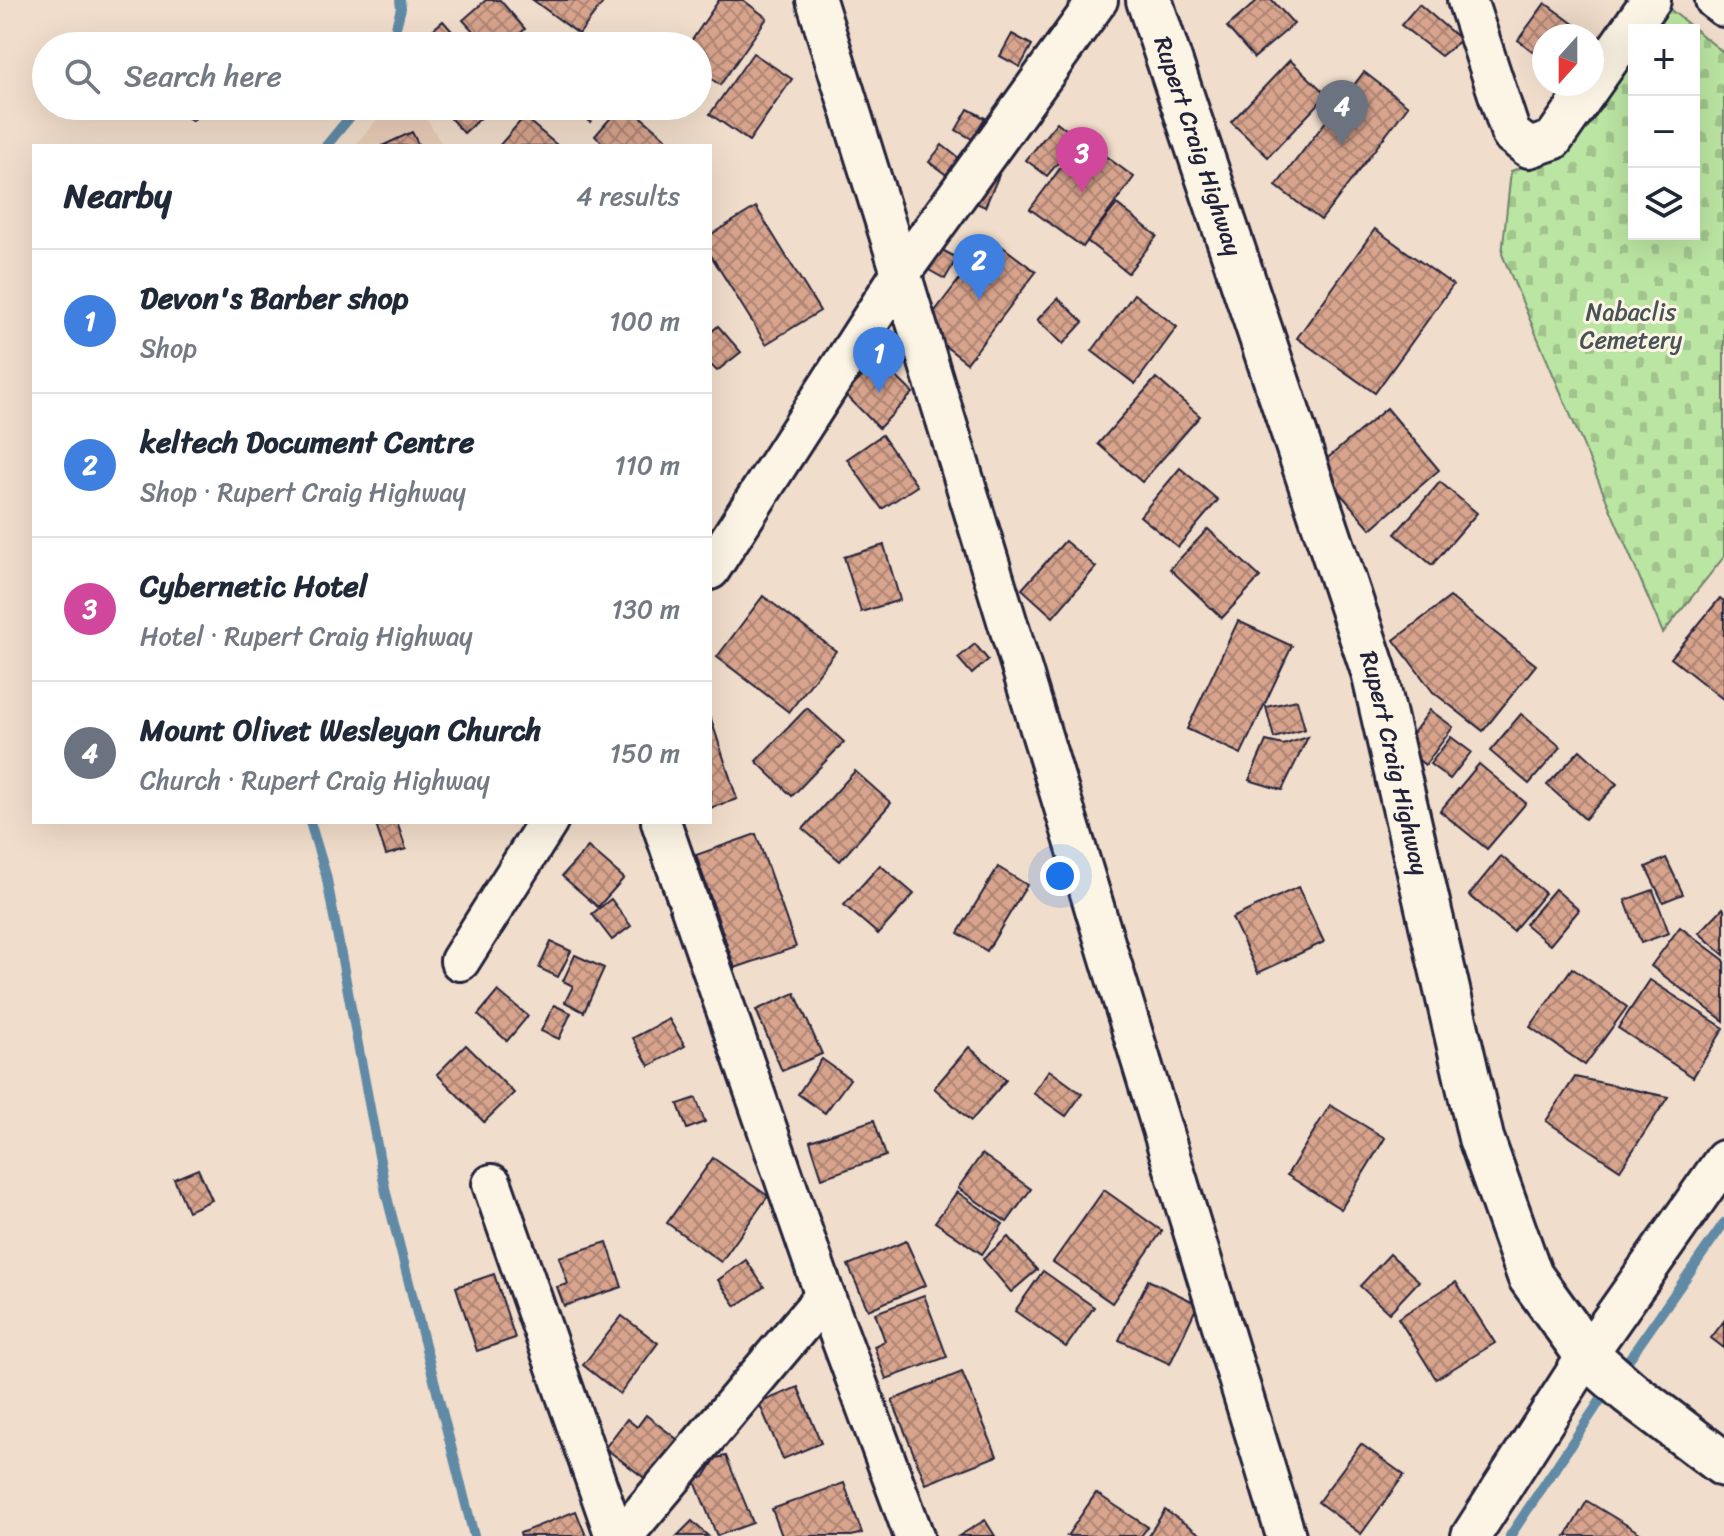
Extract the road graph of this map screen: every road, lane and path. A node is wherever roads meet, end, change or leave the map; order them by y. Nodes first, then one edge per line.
1 (816, 0) edge
2 (1098, 0) edge
3 (1149, 0) edge
4 (1467, 0) edge
5 (1651, 0) edge
6 (1715, 0) edge
7 (1724, 7) edge
8 (901, 273) junction
9 (712, 567) edge
10 (547, 824) edge
11 (662, 824) edge
12 (460, 961) dead end
13 (1724, 1160) edge
14 (492, 1184) dead end
15 (825, 1296) junction
16 (1587, 1355) junction
17 (1724, 1464) edge
18 (615, 1536) edge
19 (623, 1536) edge
20 (914, 1536) edge
21 (1286, 1536) edge
22 (1471, 1536) edge

1 - 8 street
2 - 8 street
3 - 16 main road, Rupert Craig Highway
4 - 5 street
6 - 7 street
8 - 9 street
8 - 21 street
10 - 12 street
11 - 15 street
13 - 16 street
14 - 18 street
15 - 19 street
15 - 20 street
16 - 17 main road, Rupert Craig Highway
16 - 22 street

